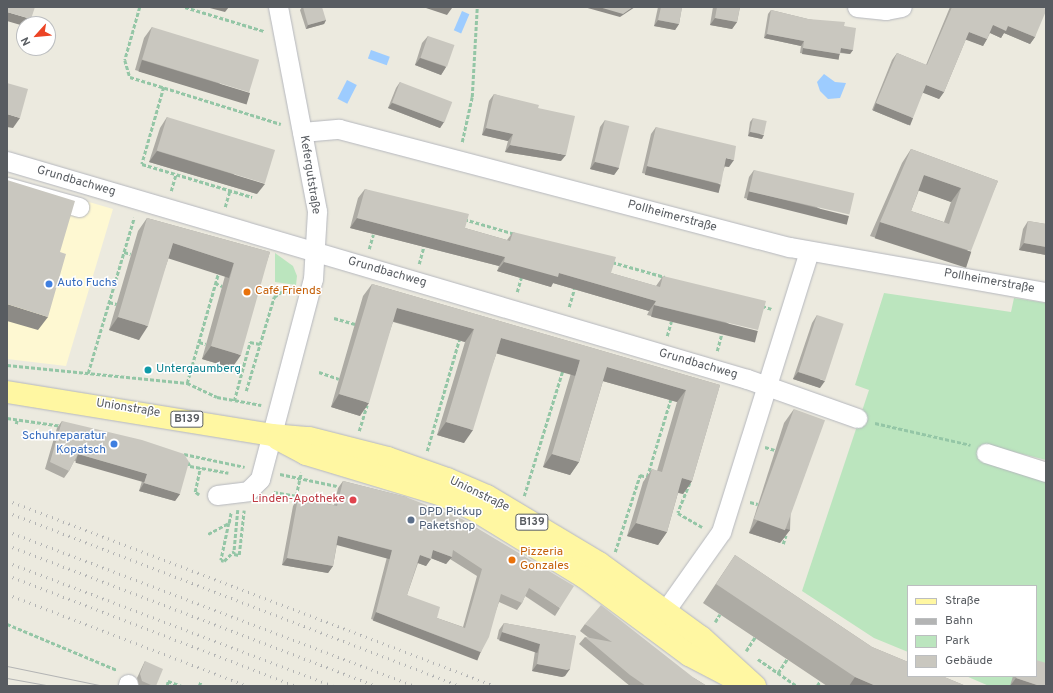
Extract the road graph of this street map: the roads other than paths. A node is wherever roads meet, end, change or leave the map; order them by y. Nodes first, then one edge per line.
1 (278, 7) edge
2 (857, 7) edge
3 (902, 7) edge
4 (294, 129) junction
5 (7, 161) edge
6 (7, 187) edge
7 (79, 207) dead end
8 (809, 251) junction
9 (314, 252) junction
10 (1046, 292) edge
11 (766, 387) junction
12 (7, 392) edge
13 (857, 418) road end
14 (272, 435) junction
15 (986, 453) road end
16 (1046, 472) edge
17 (212, 497) road end
18 (665, 611) junction
19 (748, 686) edge
20 (755, 686) edge

1 - 4 street, Kefergutstraße
2 - 3 street
4 - 8 street, Pollheimerstraße
4 - 9 street, Kefergutstraße
5 - 9 street, Grundbachweg
6 - 7 street
8 - 10 street, Pollheimerstraße
8 - 11 street
9 - 11 street, Grundbachweg
9 - 14 street, Kefergutstraße
11 - 13 street, Grundbachweg
11 - 18 street
12 - 14 main road, Unionstraße / B139
14 - 17 street
14 - 18 main road, Unionstraße / B139
14 - 19 main road, Unionstraße / B139
15 - 16 street
18 - 20 main road, Unionstraße / B139

